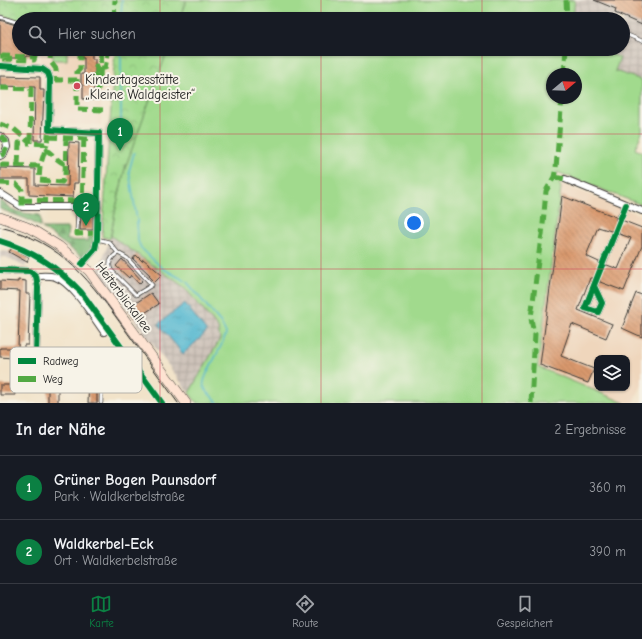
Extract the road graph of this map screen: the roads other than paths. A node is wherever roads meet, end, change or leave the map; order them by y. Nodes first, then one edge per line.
1 (0, 17) edge
2 (12, 21) edge
3 (630, 36) edge
4 (642, 41) edge
5 (0, 66) edge
6 (0, 136) edge
7 (0, 156) edge
8 (565, 179) dead end
9 (0, 193) edge
10 (626, 205) junction
11 (98, 207) junction
12 (78, 208) junction
13 (642, 211) edge
14 (0, 217) edge
15 (620, 219) tunnel mouth
16 (77, 230) dead end
17 (615, 233) tunnel mouth
18 (97, 239) junction
19 (118, 253) junction
20 (603, 263) tunnel mouth
21 (82, 264) junction
22 (0, 270) edge
23 (36, 276) junction
24 (104, 332) dead end
25 (36, 347) edge
26 (101, 393) edge
27 (101, 403) edge
28 (186, 403) edge

1 - 2 lane
3 - 4 lane
5 - 11 street
6 - 7 street
8 - 10 street
9 - 12 street
10 - 13 street
10 - 15 street
11 - 12 street
11 - 18 street
12 - 16 lane
14 - 21 main road, Heiterblickallee
17 - 20 street
18 - 19 lane
18 - 21 street
19 - 19 lane
21 - 28 main road, Heiterblickallee
22 - 23 street
23 - 24 street
23 - 25 street
26 - 27 lane

